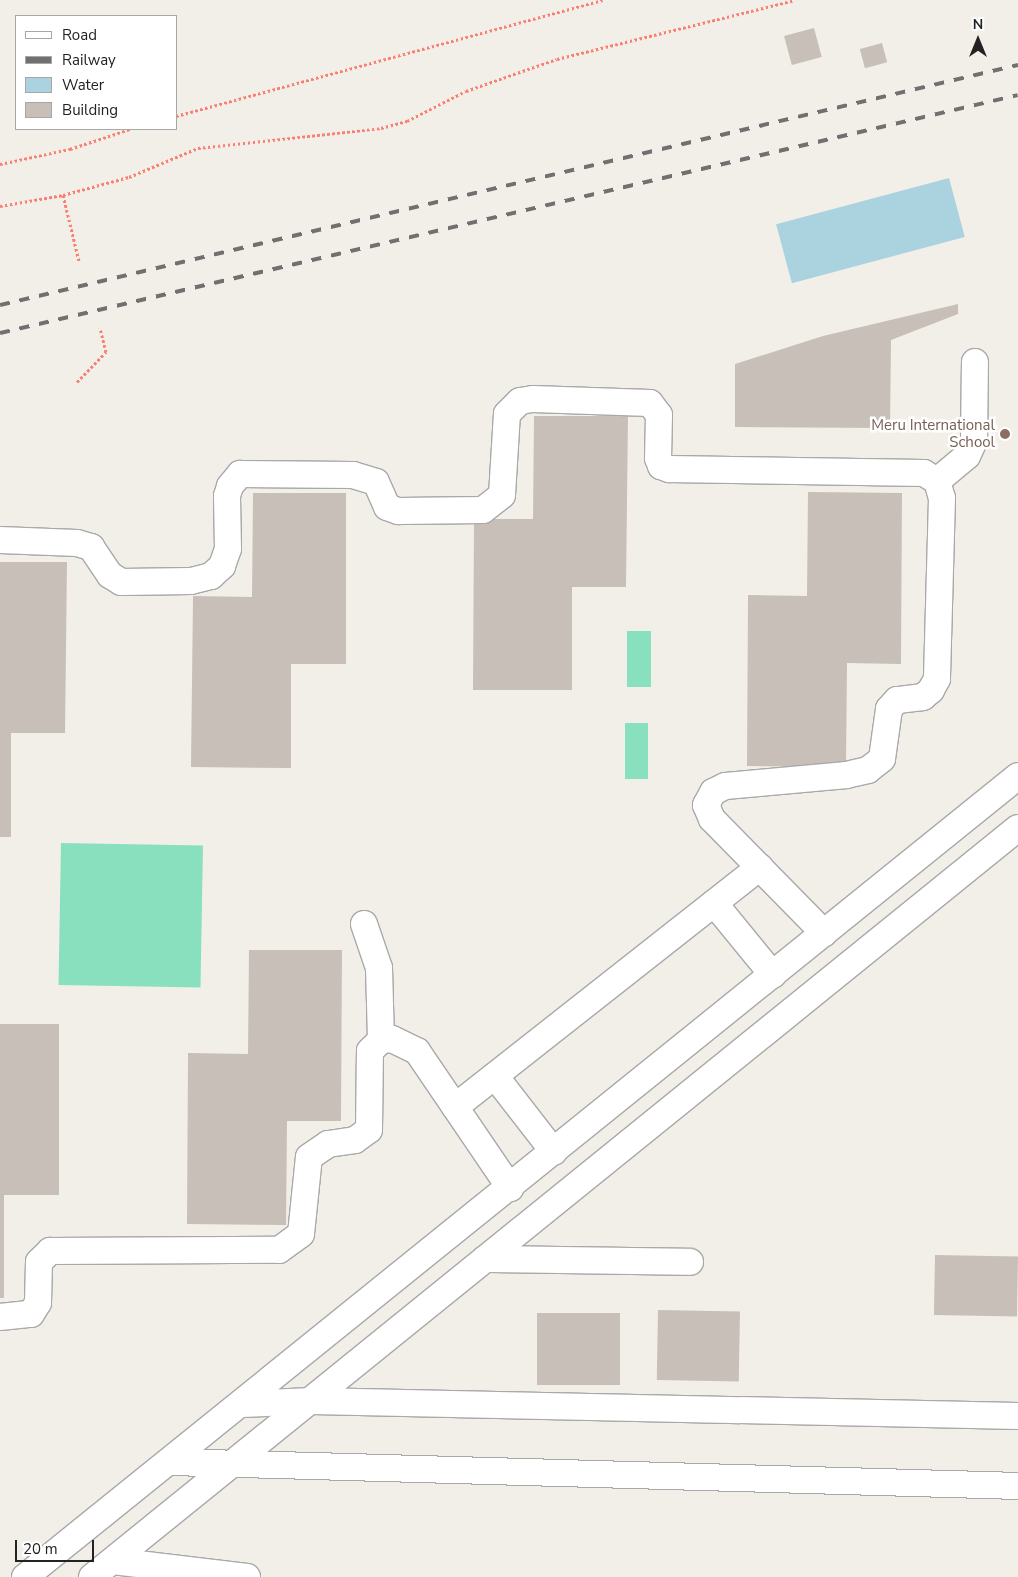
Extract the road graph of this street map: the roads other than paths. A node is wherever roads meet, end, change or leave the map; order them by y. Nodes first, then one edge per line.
1 (975, 362) dead end
2 (936, 481) junction
3 (0, 540) edge
4 (1018, 776) edge
5 (1018, 828) edge
6 (760, 867) junction
7 (714, 903) junction
8 (364, 924) dead end
9 (824, 934) junction
10 (773, 975) junction
11 (380, 1040) junction
12 (495, 1076) junction
13 (455, 1107) junction
14 (554, 1152) junction
15 (510, 1188) junction
16 (485, 1259) junction
17 (690, 1262) dead end
18 (0, 1317) edge
19 (312, 1401) junction
20 (243, 1404) junction
21 (1018, 1416) edge
22 (171, 1462) junction
23 (234, 1464) junction
24 (1018, 1486) edge
25 (113, 1560) junction
26 (25, 1577) edge
27 (92, 1577) edge
28 (247, 1577) edge

1 - 2 street
2 - 3 street
2 - 6 street
4 - 9 street
5 - 16 street
6 - 7 street
6 - 9 street
7 - 10 street
7 - 12 street
8 - 11 street
9 - 10 street
10 - 14 street
11 - 13 street
11 - 18 street
12 - 13 street
12 - 14 street
13 - 15 street
14 - 15 street
15 - 20 street
16 - 17 street
16 - 19 street
19 - 20 street
19 - 21 street
19 - 23 street
20 - 22 street
22 - 23 street
22 - 26 street
23 - 24 street
23 - 25 street
25 - 27 street
25 - 28 street

